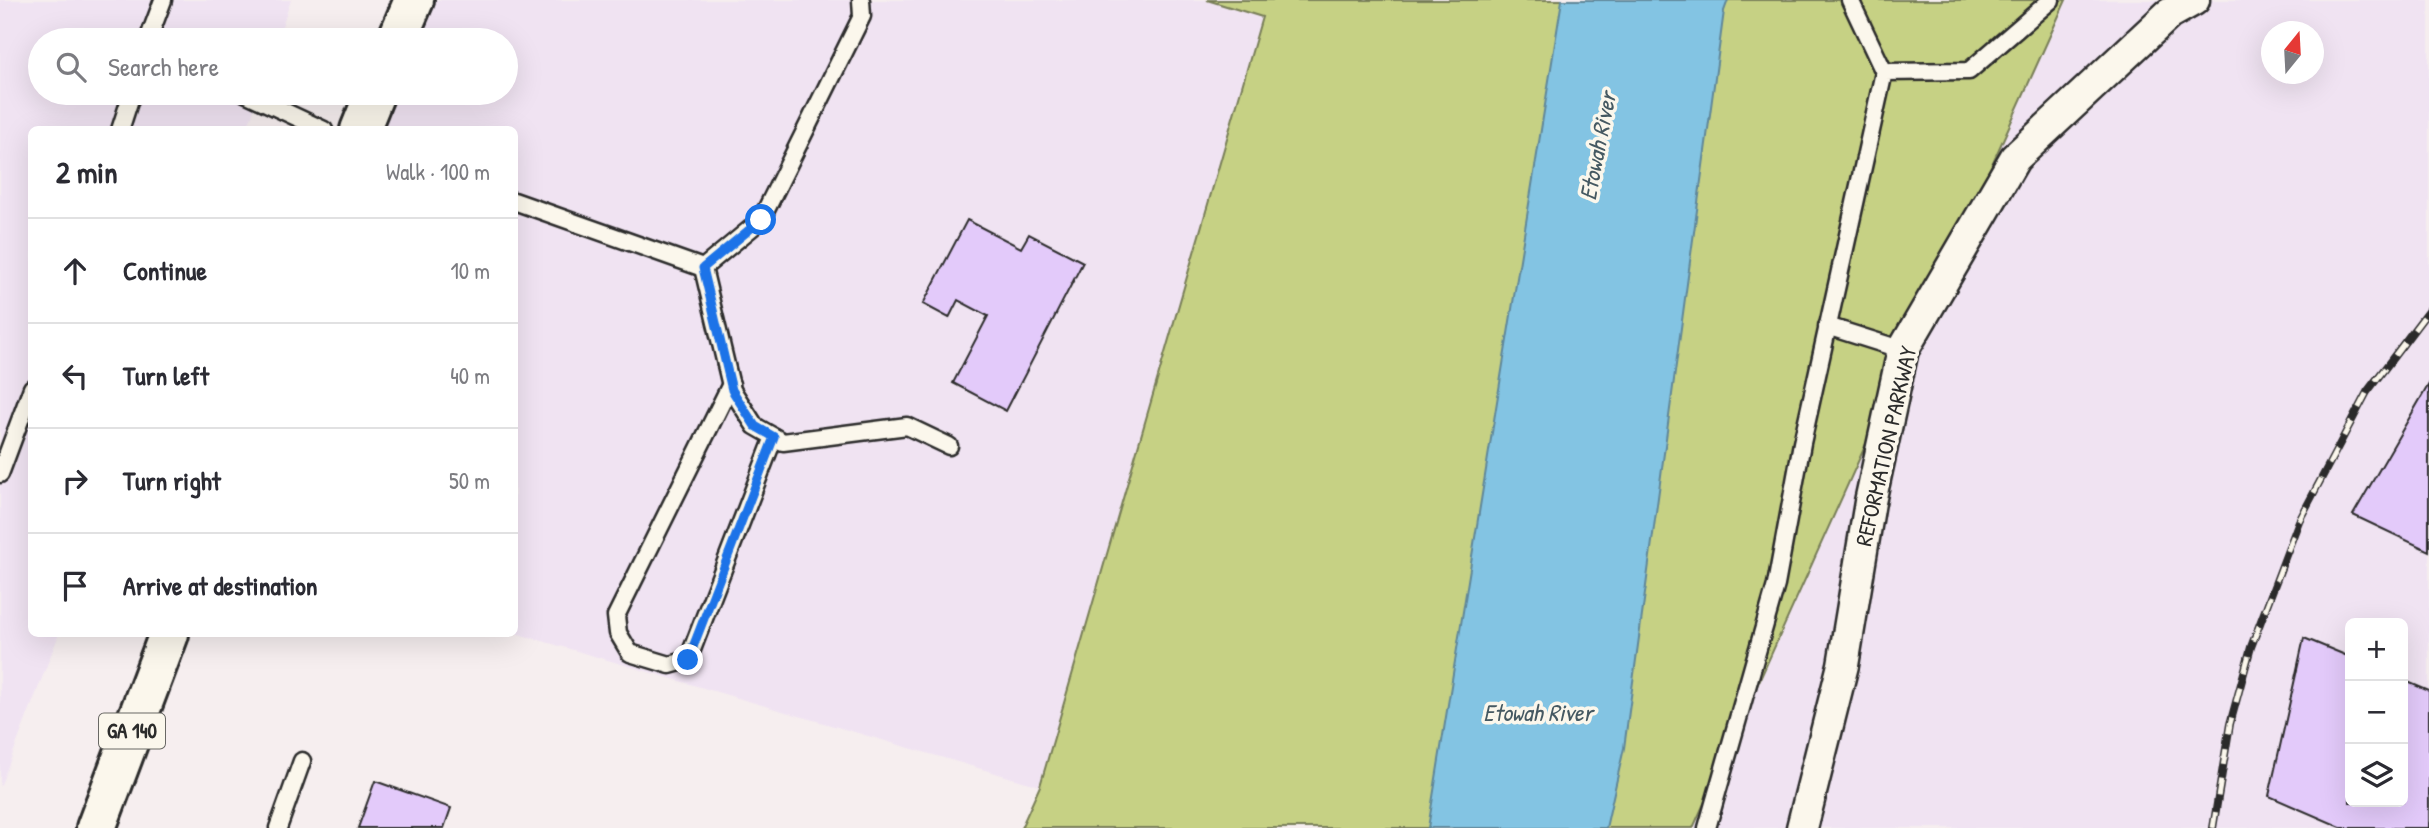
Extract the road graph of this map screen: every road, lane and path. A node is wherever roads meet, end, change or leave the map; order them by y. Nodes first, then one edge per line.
1 (163, 0) edge
2 (414, 0) edge
3 (861, 0) edge
4 (1850, 0) edge
5 (2052, 0) edge
6 (2194, 0) edge
7 (152, 28) edge
8 (402, 28) edge
9 (1884, 72) junction
10 (128, 105) edge
11 (271, 105) edge
12 (370, 105) edge
13 (121, 126) edge
14 (315, 126) edge
15 (362, 126) edge
16 (518, 202) edge
17 (703, 268) junction
18 (1828, 327) junction
19 (1903, 350) junction
20 (731, 384) junction
21 (28, 399) edge
22 (774, 437) junction
23 (950, 446) dead end
24 (0, 474) edge
25 (168, 637) edge
26 (302, 761) dead end
27 (96, 828) edge
28 (278, 828) edge
29 (1707, 828) edge
30 (1802, 828) edge

1 - 7 lane
2 - 8 main road
3 - 17 lane
4 - 9 lane
5 - 9 lane
6 - 19 street, REFORMATION PARKWAY
9 - 18 lane
10 - 13 lane
11 - 14 lane
12 - 15 main road
16 - 17 lane
17 - 20 lane
18 - 19 lane
18 - 29 lane
19 - 30 street, REFORMATION PARKWAY
20 - 22 lane
20 - 22 lane
21 - 24 lane
22 - 23 lane
25 - 27 main road, GA 140
26 - 28 lane

